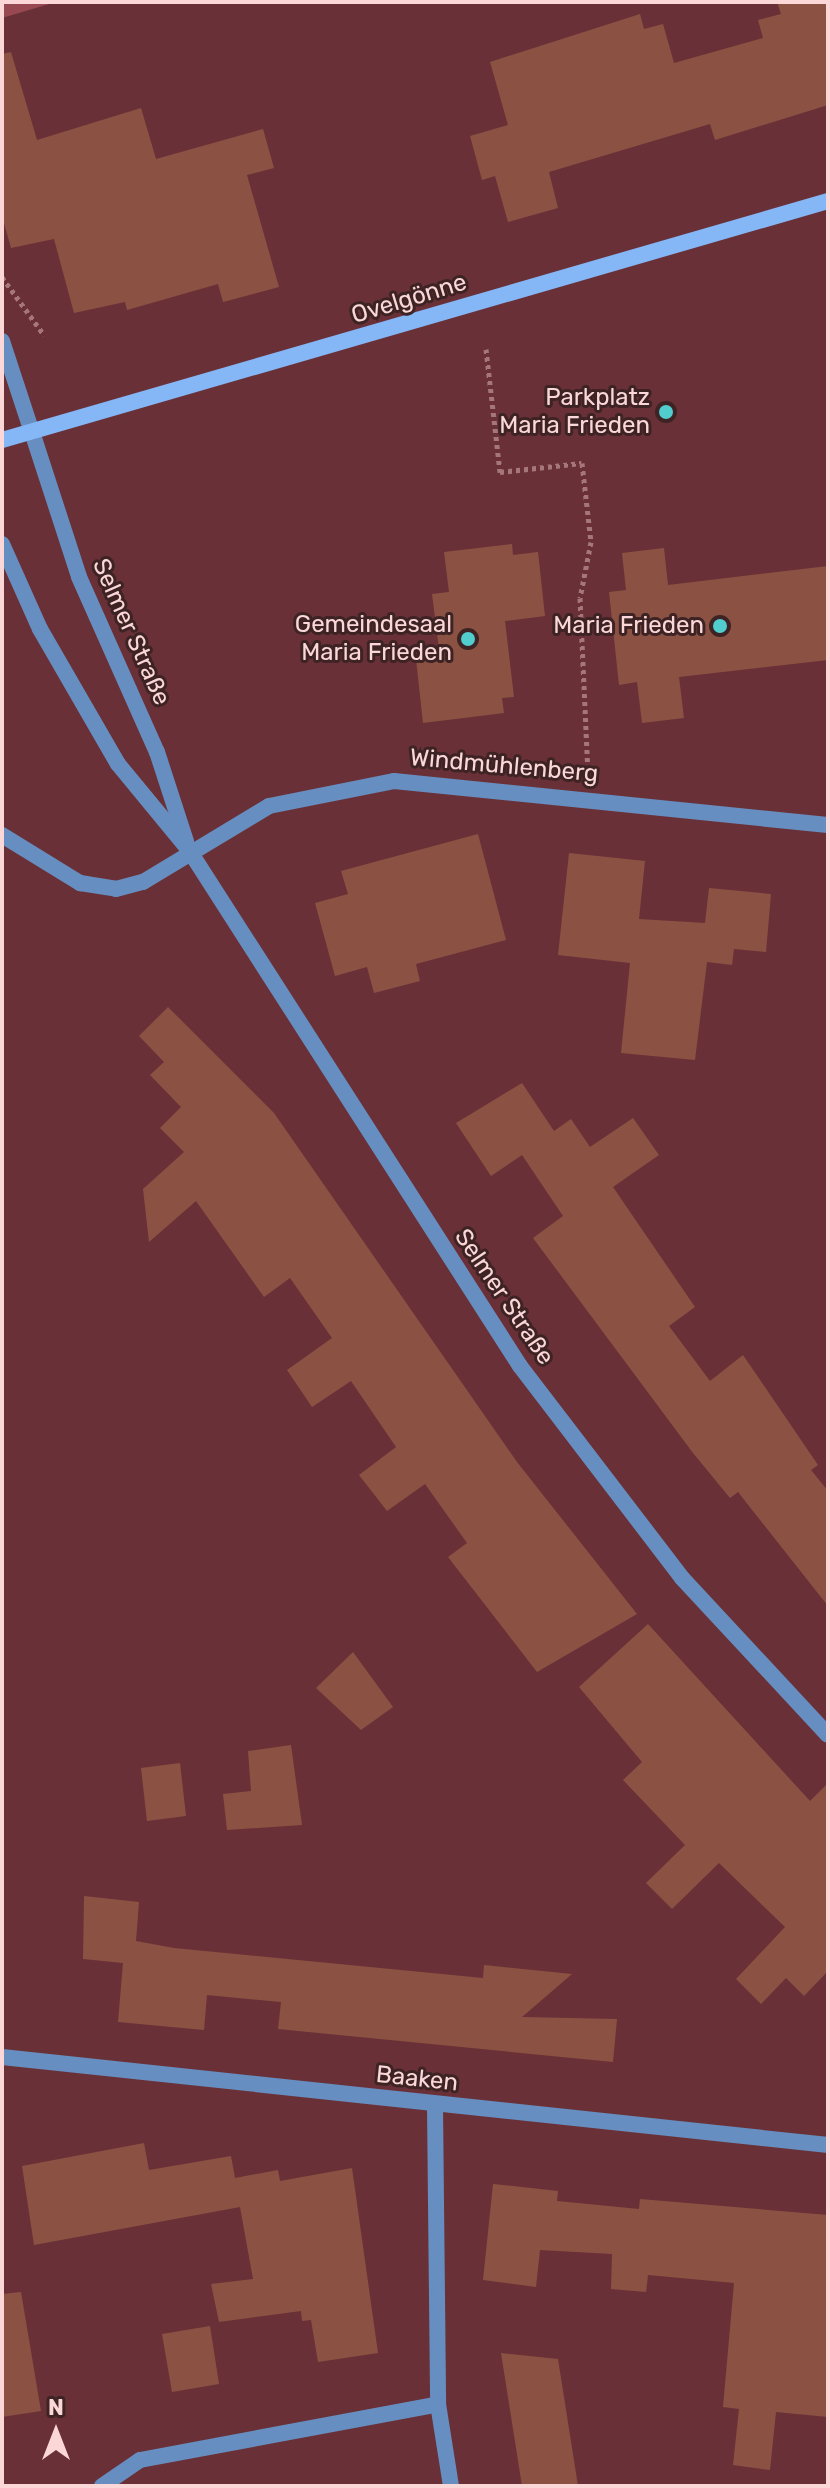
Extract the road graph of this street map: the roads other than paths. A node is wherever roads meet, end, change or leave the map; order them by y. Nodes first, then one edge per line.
1 (828, 201) edge
2 (2, 341) edge
3 (32, 432) junction
4 (2, 440) edge
5 (2, 544) edge
6 (828, 825) edge
7 (2, 835) edge
8 (189, 850) junction
9 (828, 1735) edge
10 (2, 2057) edge
11 (435, 2106) junction
12 (828, 2145) edge
13 (438, 2404) junction
14 (102, 2486) edge
15 (451, 2486) edge

1 - 3 main road, Ovelgönne
2 - 3 street, Selmer Straße
3 - 4 main road, Ovelgönne
3 - 8 street, Selmer Straße
5 - 8 street, Selmer Straße
6 - 8 street, Windmühlenberg
7 - 8 street, Windmühlenberg
8 - 9 street, Selmer Straße
10 - 11 street, Baaken
11 - 12 street, Baaken
11 - 13 street
13 - 14 street
13 - 15 street

